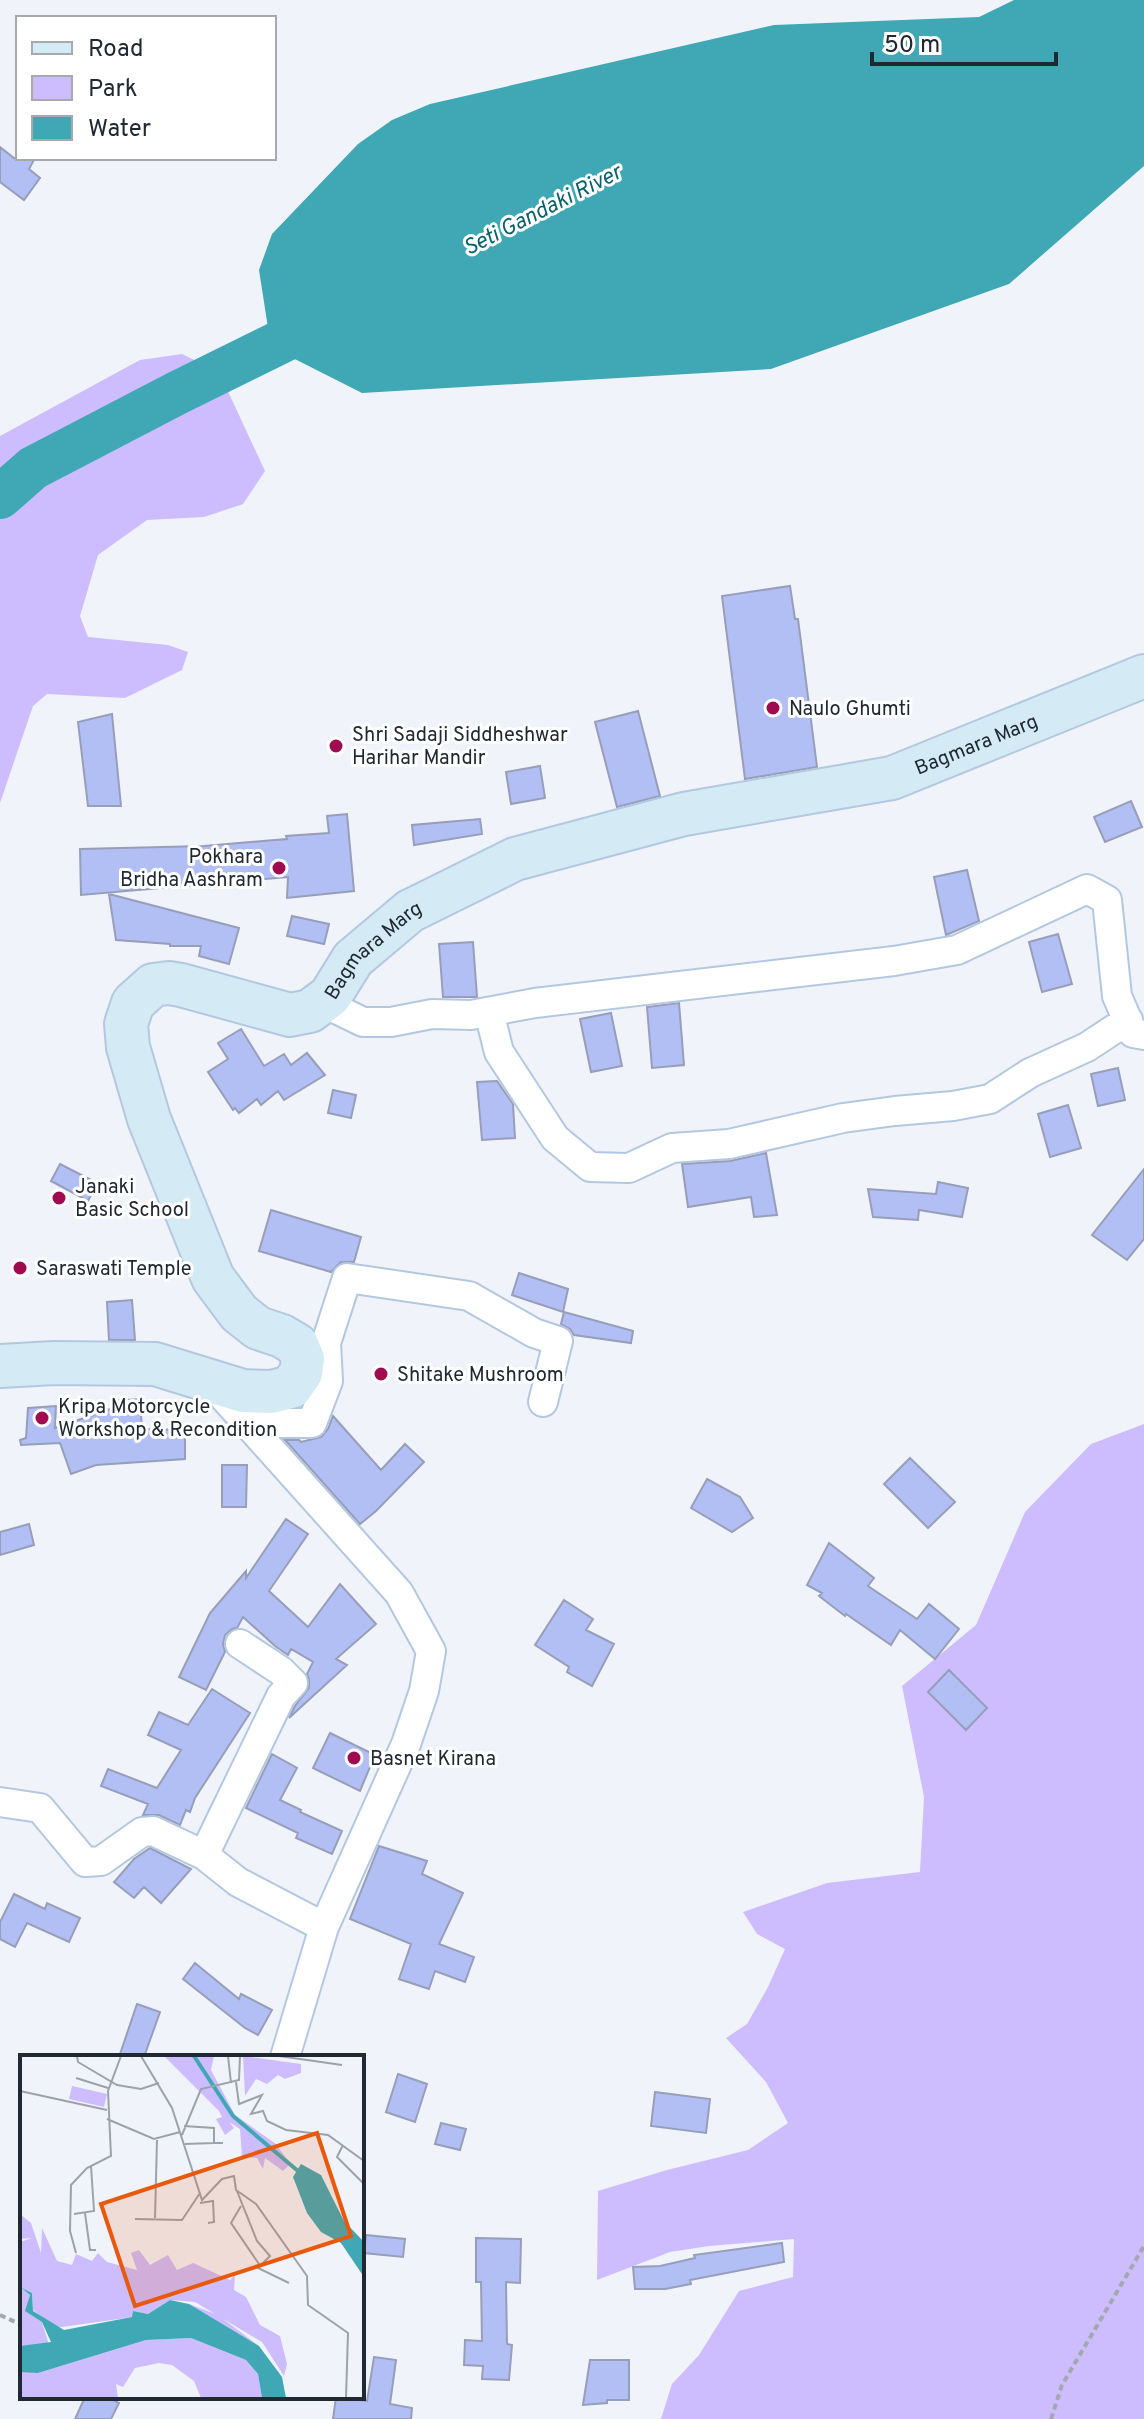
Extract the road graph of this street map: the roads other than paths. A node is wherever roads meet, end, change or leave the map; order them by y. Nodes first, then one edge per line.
1 (1144, 676) edge
2 (322, 1002) junction
3 (489, 1012) junction
4 (1136, 1027) edge
5 (0, 1366) edge
6 (210, 1382) junction
7 (543, 1402) dead end
8 (240, 1644) dead end
9 (0, 1802) edge
10 (204, 1855) junction
11 (324, 1927) junction
12 (286, 2055) edge

1 - 2 main road, Bagmara Marg
2 - 3 street
2 - 6 main road, Bagmara Marg
3 - 4 street
3 - 4 street
5 - 6 main road, Bagmara Marg
6 - 7 street
6 - 11 street
8 - 10 street
9 - 10 street
10 - 11 street
11 - 12 street

